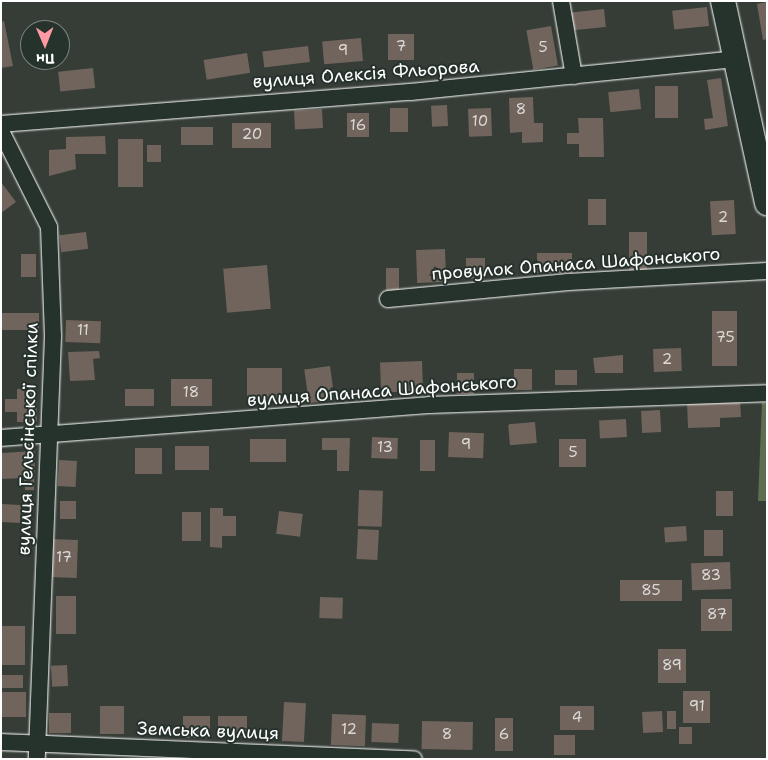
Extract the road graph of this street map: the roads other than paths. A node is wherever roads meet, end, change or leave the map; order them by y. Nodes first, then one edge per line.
1 (561, 1) edge
2 (723, 1) edge
3 (734, 59) junction
4 (574, 76) junction
5 (1, 124) edge
6 (1, 131) edge
7 (767, 203) edge
8 (767, 271) edge
9 (388, 298) dead end
10 (767, 393) edge
11 (49, 435) junction
12 (1, 438) edge
13 (1, 742) edge
14 (37, 751) edge
15 (414, 759) edge

1 - 4 street
2 - 3 main road
3 - 4 street, вулиця Олексія Фльорова
3 - 7 main road
4 - 5 street, вулиця Олексія Фльорова
6 - 11 street, вулиця Гельсінської спілки
8 - 9 street, провулок Опанаса Шафонського
10 - 11 street, вулиця Опанаса Шафонського
11 - 12 street, вулиця Опанаса Шафонського
11 - 14 street, вулиця Гельсінської спілки
13 - 14 street, Земська вулиця
14 - 15 street, Земська вулиця

